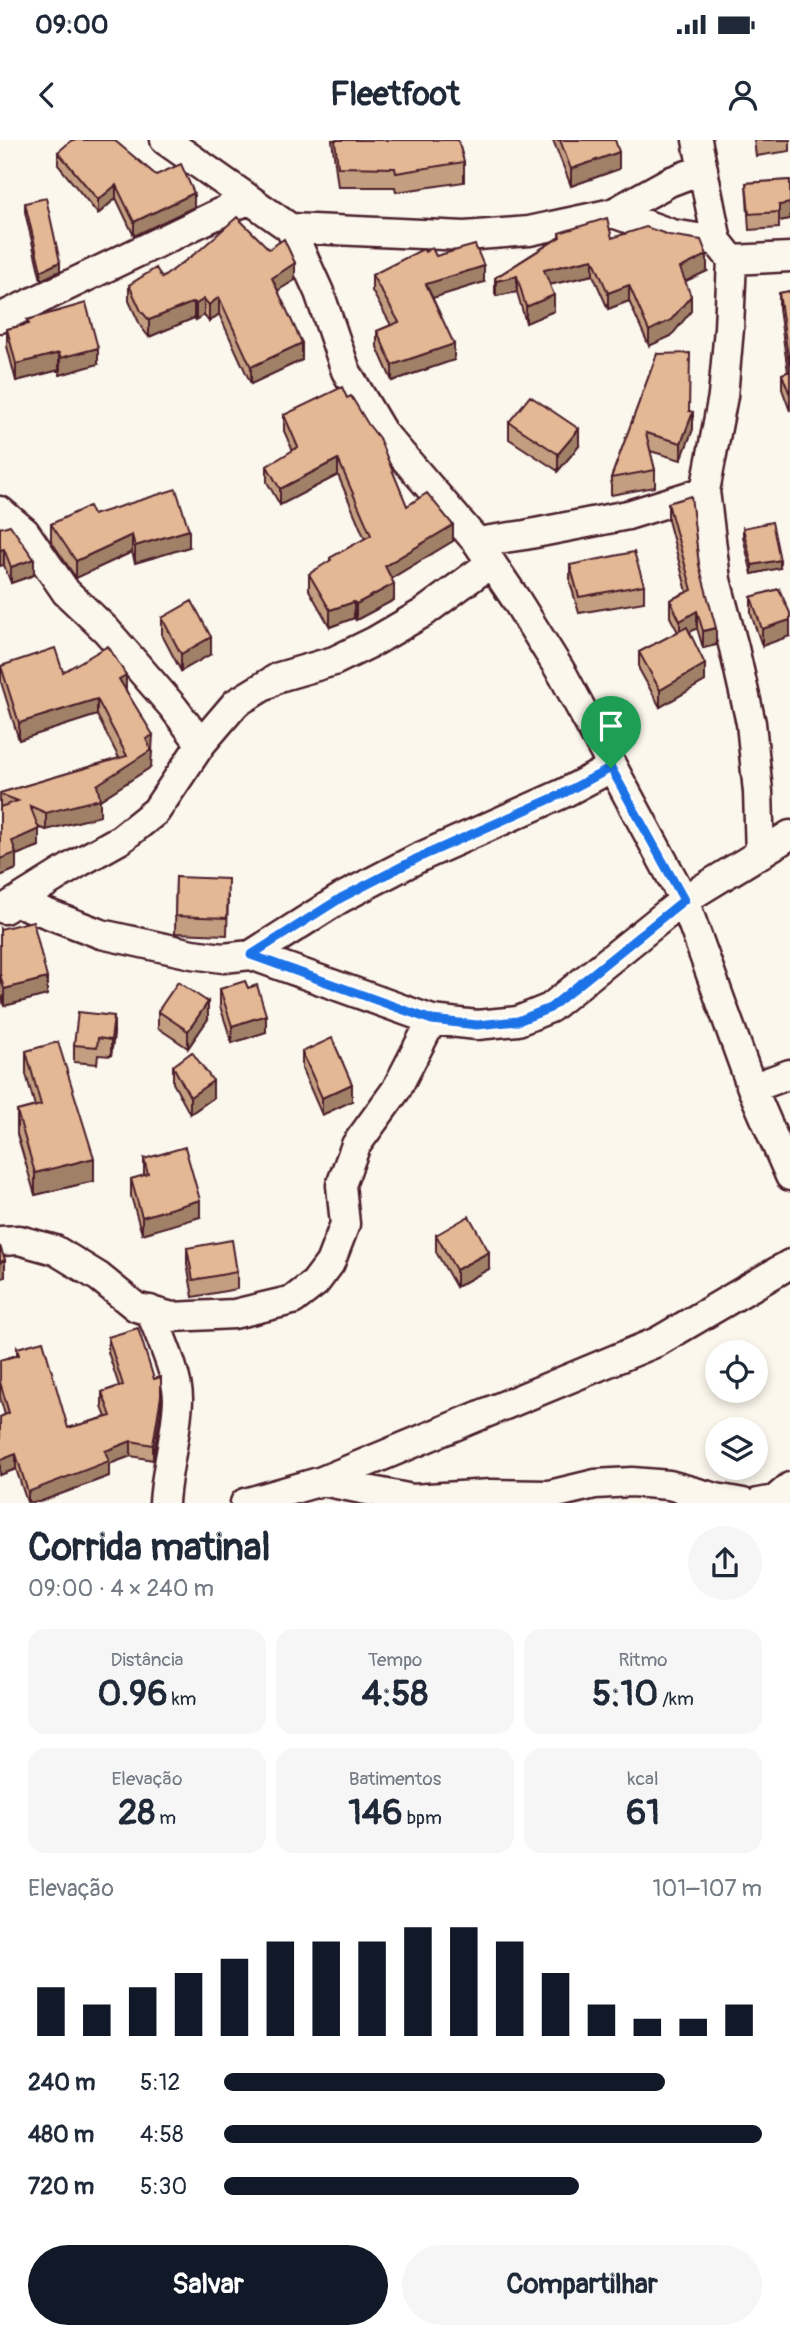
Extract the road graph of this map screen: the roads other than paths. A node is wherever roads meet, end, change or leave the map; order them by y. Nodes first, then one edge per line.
1 (165, 140) edge
2 (697, 140) edge
3 (703, 169) junction
4 (249, 199) junction
5 (612, 213) junction
6 (290, 228) junction
7 (725, 250) junction
8 (790, 257) edge
9 (0, 318) edge
10 (705, 491) junction
11 (0, 511) edge
12 (484, 552) junction
13 (201, 744) junction
14 (611, 768) junction
15 (790, 835) edge
16 (760, 855) junction
17 (684, 900) junction
18 (9, 906) edge
19 (251, 955) junction
20 (432, 1020) junction
21 (790, 1074) edge
22 (752, 1088) junction
23 (790, 1176) edge
24 (0, 1241) edge
25 (790, 1264) edge
26 (150, 1310) junction
27 (322, 1481) junction
28 (790, 1487) edge
29 (548, 1499) edge
30 (164, 1503) edge
31 (245, 1503) edge
32 (743, 1503) edge
33 (758, 1503) edge

1 - 4 street
2 - 3 street
3 - 5 street
3 - 7 street
4 - 6 street
4 - 9 street
5 - 6 street
5 - 7 street
6 - 12 street
7 - 8 street
7 - 10 street
10 - 12 street
10 - 16 street
11 - 13 street
12 - 13 street
12 - 14 street
13 - 18 street
14 - 17 street
14 - 19 street
15 - 16 street
16 - 17 street
17 - 20 street
17 - 22 street
18 - 19 street
19 - 20 street
20 - 26 street
21 - 22 street
22 - 23 street
24 - 26 street
25 - 27 street
26 - 30 street
27 - 29 street
27 - 31 street
28 - 33 street
29 - 32 street

